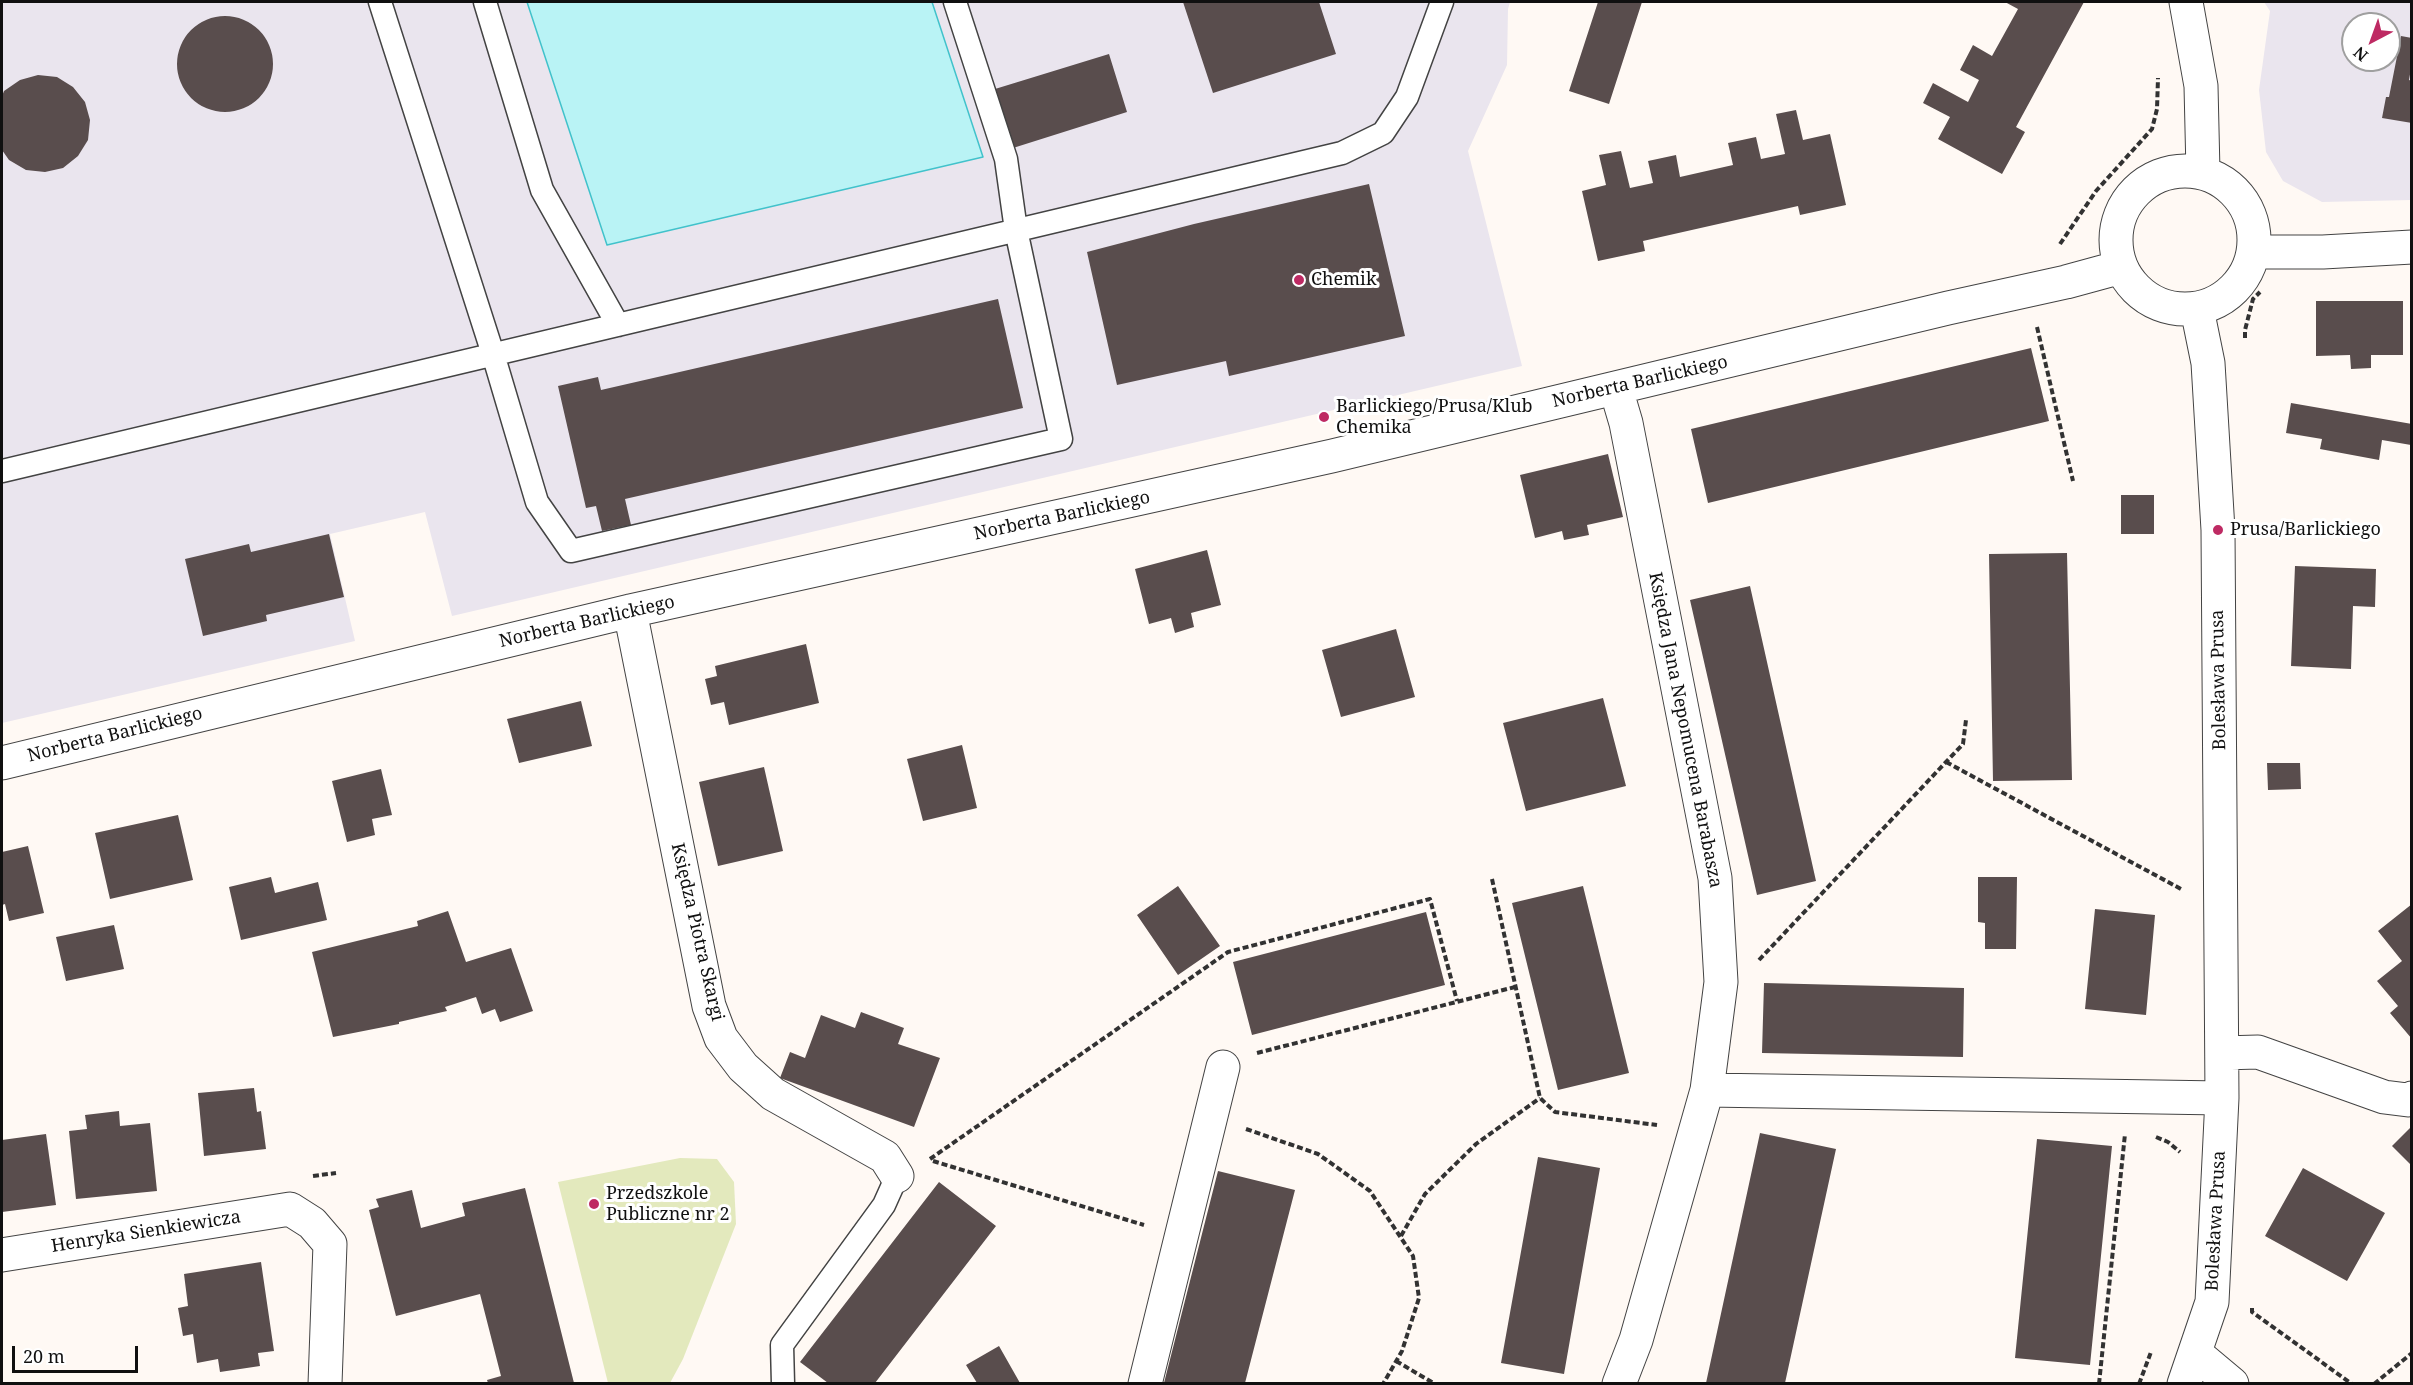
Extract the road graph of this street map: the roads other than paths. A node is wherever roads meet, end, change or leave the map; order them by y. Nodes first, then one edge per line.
1 (380, 2) edge
2 (485, 2) edge
3 (955, 2) edge
4 (1442, 2) edge
5 (2186, 2) edge
6 (2203, 172) junction
7 (1016, 230) junction
8 (2412, 247) edge
9 (2254, 252) junction
10 (2121, 267) junction
11 (2197, 309) junction
12 (618, 325) junction
13 (493, 354) junction
14 (1617, 389) junction
15 (2, 471) edge
16 (630, 611) junction
17 (2, 762) edge
18 (2222, 1053) junction
19 (1223, 1067) road end
20 (1707, 1090) junction
21 (2222, 1098) junction
22 (2412, 1098) edge
23 (897, 1176) joint
24 (2, 1255) edge
25 (2195, 1353) junction
26 (325, 1383) edge
27 (783, 1383) edge
28 (1145, 1383) edge
29 (1619, 1383) edge
30 (2184, 1383) edge
31 (2232, 1383) edge

1 - 13 lane
2 - 12 lane
3 - 7 lane
4 - 7 lane
5 - 6 street
6 - 9 street
6 - 10 street
7 - 12 lane
7 - 13 lane
8 - 9 street
9 - 11 street
10 - 11 street
10 - 14 street, Norberta Barlickiego
11 - 18 street, Bolesława Prusa
12 - 13 lane
13 - 15 lane
14 - 16 street, Norberta Barlickiego
14 - 20 street, Księdza Jana Nepomucena Barabasza
16 - 17 street, Norberta Barlickiego
16 - 23 street, Księdza Piotra Skargi
18 - 21 street, Bolesława Prusa
18 - 22 street
19 - 28 street
20 - 21 street
20 - 29 street, Księdza Jana Nepomucena Barabasza
21 - 25 street, Bolesława Prusa
23 - 27 lane
24 - 26 street, Henryka Sienkiewicza
25 - 30 street, Bolesława Prusa
25 - 31 street

